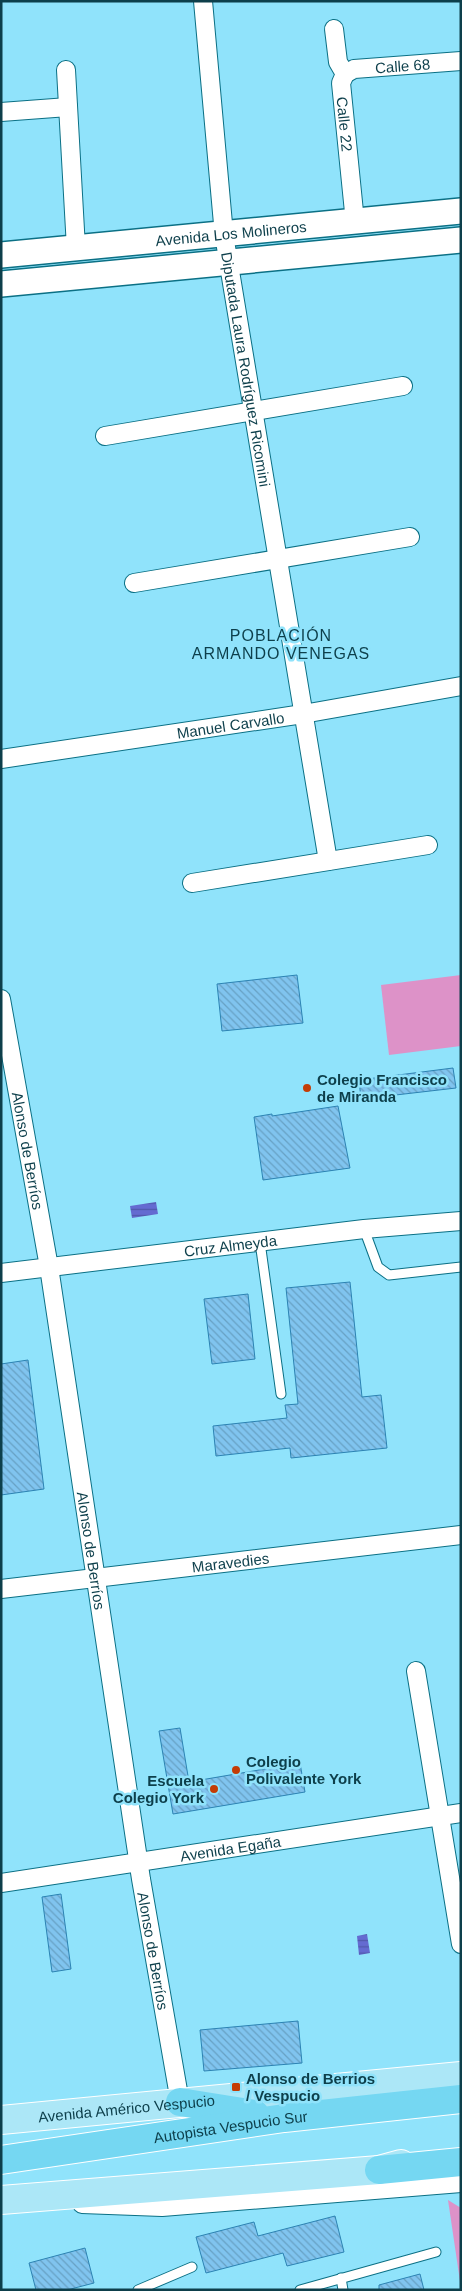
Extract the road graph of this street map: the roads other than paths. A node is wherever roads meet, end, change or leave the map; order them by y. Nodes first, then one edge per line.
1 (203, 1) edge
2 (334, 29) dead end
3 (461, 61) edge
4 (66, 70) dead end
5 (345, 74) junction
6 (68, 107) junction
7 (1, 112) edge
8 (461, 211) edge
9 (355, 222) junction
10 (224, 235) junction
11 (461, 240) edge
12 (76, 248) junction
13 (1, 255) edge
14 (228, 262) junction
15 (1, 284) edge
16 (404, 386) dead end
17 (252, 411) junction
18 (105, 436) dead end
19 (410, 537) dead end
20 (276, 559) junction
21 (134, 583) dead end
22 (461, 686) edge
23 (303, 714) junction
24 (1, 759) edge
25 (428, 844) dead end
26 (328, 861) junction
27 (192, 883) dead end
28 (2, 1008) edge
29 (461, 1222) edge
30 (364, 1229) junction
31 (260, 1242) junction
32 (49, 1267) junction
33 (461, 1267) edge
34 (1, 1273) edge
35 (281, 1394) dead end
36 (461, 1535) edge
37 (96, 1579) junction
38 (1, 1590) edge
39 (416, 1671) dead end
40 (461, 1813) edge
41 (441, 1816) junction
42 (139, 1863) junction
43 (1, 1883) edge
44 (461, 1944) edge
45 (461, 2076) edge
46 (461, 2099) edge
47 (180, 2102) junction
48 (284, 2118) junction
49 (1, 2120) edge
50 (461, 2150) edge
51 (1, 2160) edge
52 (461, 2162) edge
53 (379, 2170) junction
54 (461, 2183) edge
55 (9, 2200) edge
56 (436, 2252) dead end
57 (192, 2267) dead end
58 (341, 2278) junction
59 (138, 2290) edge
60 (300, 2290) edge
61 (343, 2290) edge

1 - 10 street, Diputada Laura Rodríguez Ricomini
2 - 5 street, Calle 22
3 - 5 street, Calle 68
4 - 6 street
5 - 9 street, Calle 22
6 - 7 street
6 - 12 street
8 - 9 street, Avenida Los Molineros
9 - 10 street, Avenida Los Molineros
10 - 12 street, Avenida Los Molineros
10 - 14 street, Diputada Laura Rodríguez Ricomini
11 - 14 street, Avenida Los Molineros
12 - 13 street, Avenida Los Molineros
14 - 15 street, Avenida Los Molineros
14 - 17 street, Diputada Laura Rodríguez Ricomini
16 - 17 street
17 - 18 street
17 - 20 street, Diputada Laura Rodríguez Ricomini
19 - 20 street
20 - 21 street
20 - 23 street, Diputada Laura Rodríguez Ricomini
22 - 23 street, Manuel Carvallo
23 - 24 street, Manuel Carvallo
23 - 26 street, Diputada Laura Rodríguez Ricomini
25 - 26 street
26 - 27 street
28 - 32 street, Alonso de Berríos
29 - 30 street, Cruz Almeyda
30 - 31 street, Cruz Almeyda
30 - 33 lane
31 - 32 street, Cruz Almeyda
31 - 35 lane
32 - 34 street, Cruz Almeyda
32 - 37 street, Alonso de Berríos
36 - 37 street, Maravedies
37 - 38 street, Maravedies
37 - 42 street, Alonso de Berríos
39 - 41 street
40 - 41 street, Avenida Egaña
41 - 42 street, Avenida Egaña
41 - 44 street
42 - 43 street, Avenida Egaña
42 - 47 street, Alonso de Berríos
45 - 47 main road, Avenida Américo Vespucio
46 - 48 highway, Autopista Vespucio Sur
47 - 48 highway
47 - 49 main road, Avenida Américo Vespucio
48 - 51 highway, Autopista Vespucio Sur
50 - 53 main road
52 - 53 highway
53 - 55 main road
54 - 55 street
56 - 58 lane
57 - 59 lane
58 - 60 lane
58 - 61 lane

